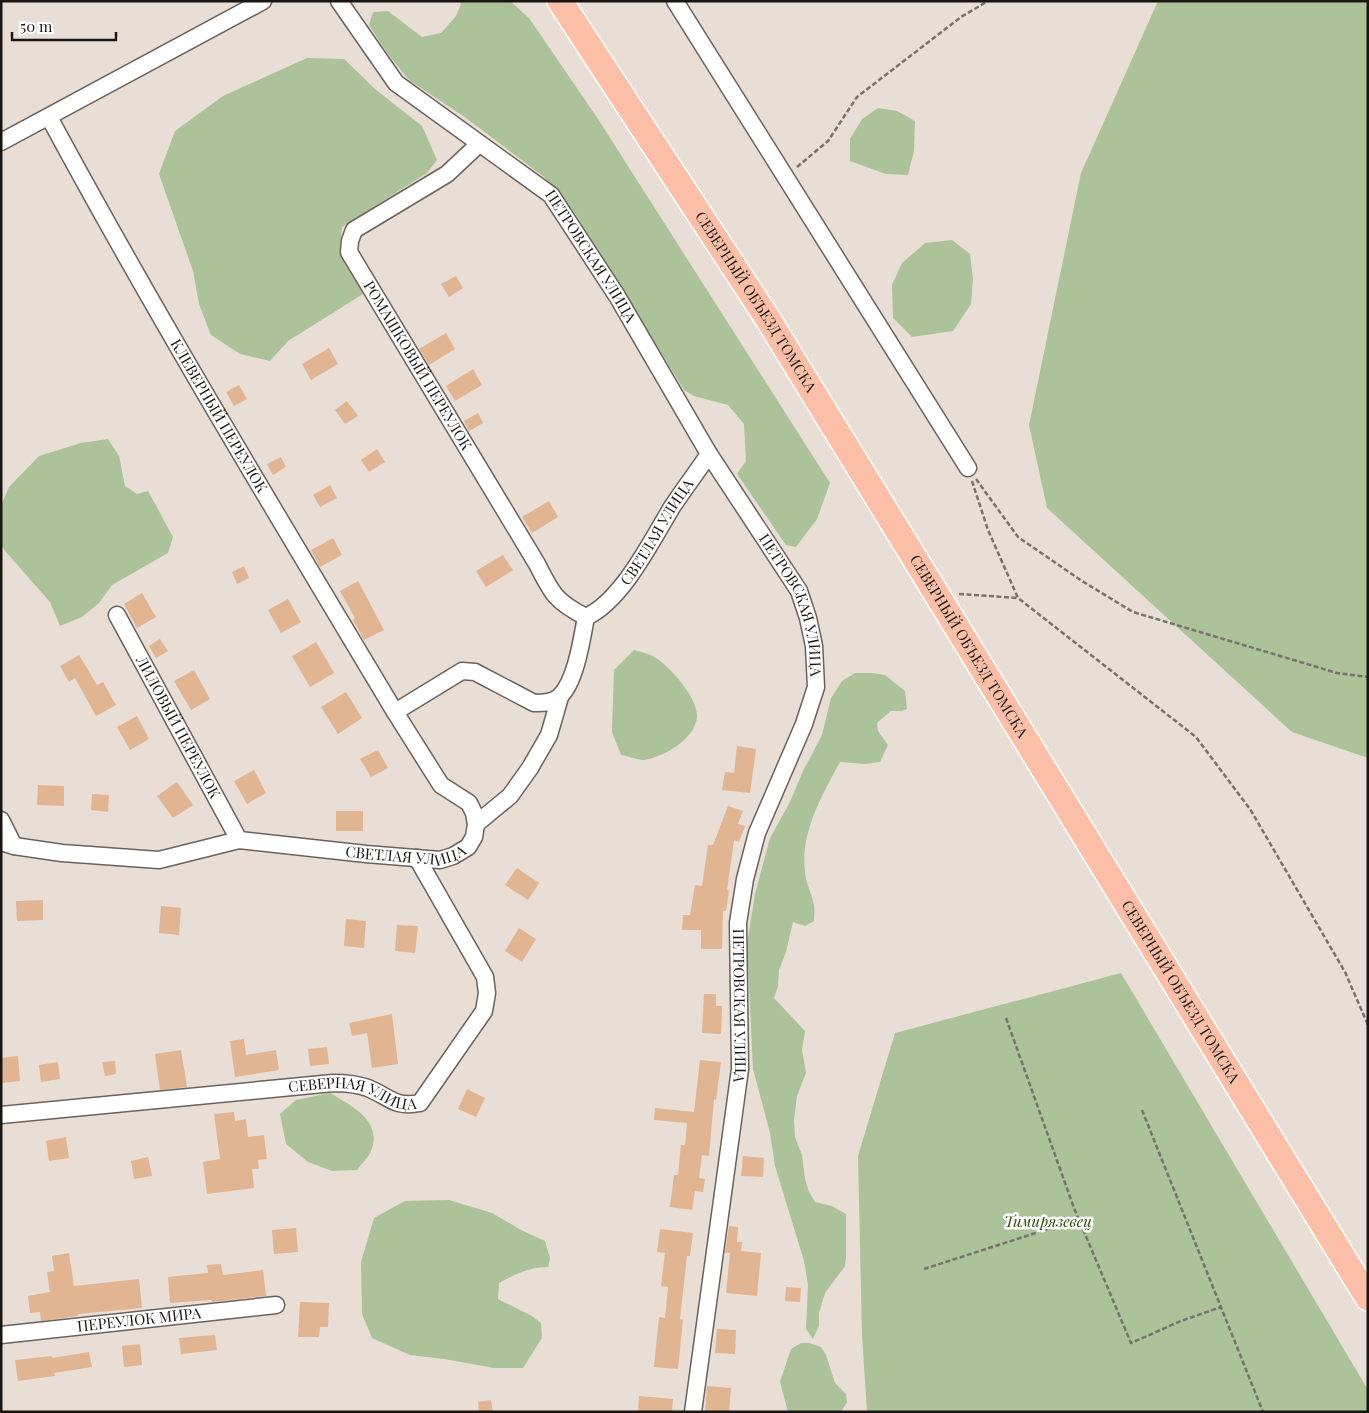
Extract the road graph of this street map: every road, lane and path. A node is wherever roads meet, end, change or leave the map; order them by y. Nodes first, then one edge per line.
1 (263, 1) edge
2 (339, 1) edge
3 (560, 1) edge
4 (675, 1) edge
5 (988, 1) edge
6 (49, 116) junction
7 (1, 142) edge
8 (480, 144) junction
9 (786, 176) junction
10 (710, 454) junction
11 (968, 468) junction
12 (935, 592) junction
13 (1018, 598) junction
14 (117, 615) dead end
15 (586, 617) junction
16 (1368, 677) edge
17 (560, 697) junction
18 (395, 712) junction
19 (1, 820) edge
20 (476, 824) junction
21 (239, 840) junction
22 (8, 844) edge
23 (416, 858) junction
24 (1006, 1018) dead end
25 (1368, 1025) edge
26 (1142, 1110) dead end
27 (1, 1116) edge
28 (1079, 1219) junction
29 (924, 1269) dead end
30 (1368, 1298) edge
31 (276, 1305) dead end
32 (1221, 1307) junction
33 (1, 1335) edge
34 (693, 1412) edge
35 (1263, 1412) edge

1 - 6 street
2 - 8 street, ПЕТРОВСКАЯ УЛИЦА
3 - 12 main road, СЕВЕРНЫЙ ОБЪЕЗД ТОМСКА
4 - 9 street
5 - 9 path
6 - 7 street
6 - 18 street, КЛЕВЕРНЫЙ ПЕРЕУЛОК
8 - 10 street, ПЕТРОВСКАЯ УЛИЦА
8 - 15 street, РОМАШКОВЫЙ ПЕРЕУЛОК
9 - 11 street
10 - 15 street, СВЕТЛАЯ УЛИЦА
10 - 34 street, ПЕТРОВСКАЯ УЛИЦА
11 - 13 path
11 - 16 path
12 - 13 path
12 - 30 main road, СЕВЕРНЫЙ ОБЪЕЗД ТОМСКА
13 - 25 path
14 - 21 street, ЛИЛОВЫЙ ПЕРЕУЛОК
15 - 17 street
17 - 18 street
17 - 20 street
18 - 20 street, СВЕТЛАЯ УЛИЦА
19 - 22 street
20 - 23 street, СВЕТЛАЯ УЛИЦА
21 - 22 street, СВЕТЛАЯ УЛИЦА
21 - 23 street, СВЕТЛАЯ УЛИЦА
23 - 27 street, СЕВЕРНАЯ УЛИЦА
24 - 28 path
26 - 32 path
28 - 29 path
28 - 32 path
31 - 33 street, ПЕРЕУЛОК МИРА
32 - 35 path

